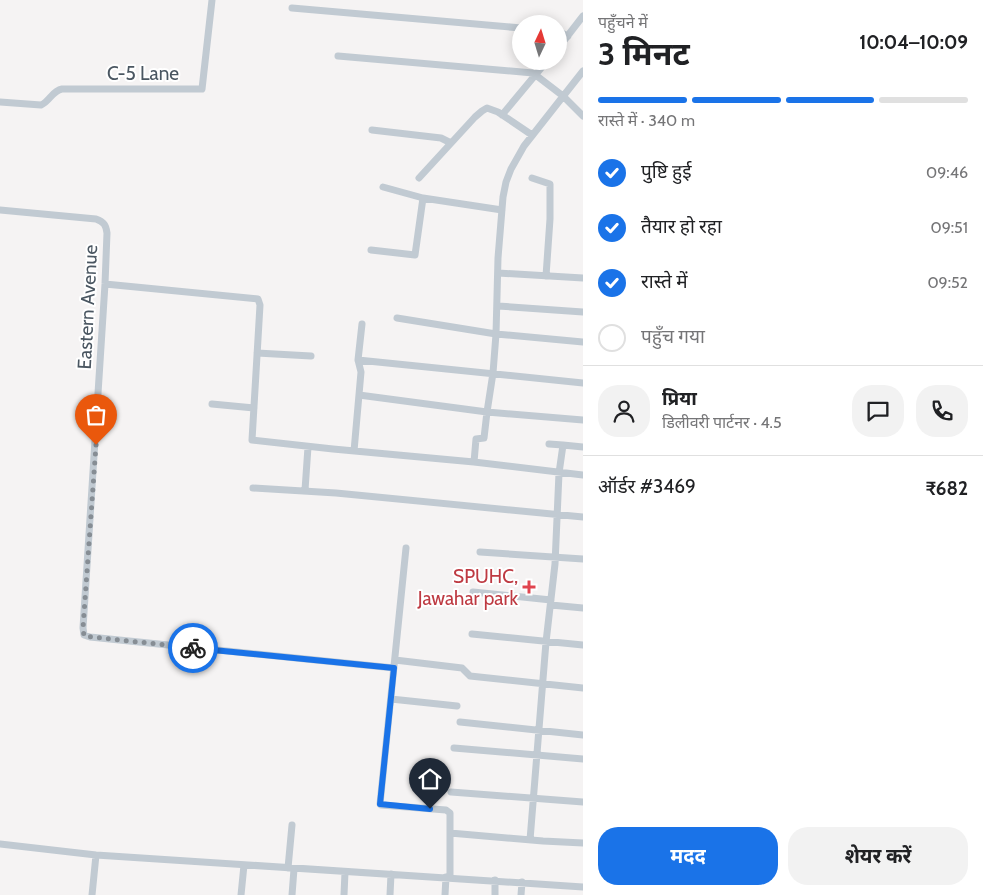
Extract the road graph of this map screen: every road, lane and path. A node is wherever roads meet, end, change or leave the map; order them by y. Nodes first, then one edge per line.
1 (212, 0) edge
2 (292, 8) dead end
3 (583, 16) edge
4 (512, 27) edge
5 (568, 36) edge
6 (338, 56) dead end
7 (539, 70) edge
8 (583, 71) edge
9 (536, 74) junction
10 (563, 96) junction
11 (0, 102) edge
12 (502, 115) junction
13 (583, 116) edge
14 (372, 130) dead end
15 (532, 135) junction
16 (451, 143) junction
17 (419, 178) dead end
18 (532, 178) dead end
19 (383, 187) dead end
20 (423, 198) junction
21 (0, 210) edge
22 (502, 210) junction
23 (371, 250) dead end
24 (498, 273) junction
25 (546, 276) junction
26 (583, 278) edge
27 (105, 284) junction
28 (498, 306) junction
29 (583, 312) edge
30 (397, 318) dead end
31 (362, 324) dead end
32 (496, 334) junction
33 (583, 342) edge
34 (257, 353) junction
35 (311, 356) dead end
36 (358, 360) junction
37 (493, 373) junction
38 (583, 382) edge
39 (359, 395) junction
40 (212, 404) dead end
41 (254, 408) junction
42 (487, 412) junction
43 (583, 420) edge
44 (549, 444) dead end
45 (563, 445) junction
46 (308, 447) junction
47 (583, 448) edge
48 (354, 451) junction
49 (474, 462) junction
50 (559, 473) junction
51 (583, 475) edge
52 (253, 488) dead end
53 (305, 490) junction
54 (557, 514) junction
55 (583, 517) edge
56 (406, 548) dead end
57 (480, 552) dead end
58 (554, 558) junction
59 (583, 560) edge
60 (473, 592) dead end
61 (551, 602) junction
62 (583, 608) edge
63 (472, 634) dead end
64 (546, 642) junction
65 (583, 645) edge
66 (395, 664) junction
67 (543, 684) junction
68 (583, 688) edge
69 (391, 699) junction
70 (458, 706) dead end
71 (460, 722) dead end
72 (539, 731) junction
73 (583, 735) edge
74 (454, 748) dead end
75 (536, 756) junction
76 (583, 759) edge
77 (451, 792) dead end
78 (534, 799) junction
79 (583, 802) edge
80 (292, 825) dead end
81 (450, 833) junction
82 (530, 840) junction
83 (583, 843) edge
84 (0, 844) edge
85 (96, 855) junction
86 (244, 865) junction
87 (291, 868) junction
88 (345, 872) junction
89 (391, 874) junction
90 (448, 877) junction
91 (495, 880) junction
92 (522, 882) junction
93 (583, 887) edge
94 (92, 895) edge
95 (241, 895) edge
96 (292, 895) edge
97 (344, 895) edge
98 (390, 895) edge
99 (444, 895) edge
100 (495, 895) edge
101 (521, 895) edge

1 - 11 street, C-5 Lane
2 - 4 street
3 - 5 street
6 - 9 street
7 - 9 street
8 - 10 street
9 - 10 street
9 - 12 street
10 - 13 street
10 - 15 street
12 - 15 street
12 - 16 street
14 - 16 street
15 - 22 street
16 - 17 street
18 - 25 street
19 - 20 street
20 - 22 street
20 - 23 street
21 - 27 street, Eastern Avenue
22 - 24 street
24 - 25 street
24 - 28 street
25 - 26 street
27 - 34 street
27 - 66 street, Eastern Avenue
28 - 29 street
28 - 32 street
30 - 32 street
31 - 36 street
32 - 33 street
32 - 37 street
34 - 35 street
34 - 41 street
36 - 37 street
36 - 39 street
37 - 38 street
37 - 42 street
39 - 42 street
39 - 48 street
40 - 41 street
41 - 46 street
42 - 43 street
42 - 49 street
44 - 45 street
45 - 47 street
45 - 50 street
46 - 48 street
46 - 53 street
48 - 49 street
49 - 50 street
50 - 51 street
50 - 54 street
52 - 53 street
53 - 54 street
54 - 55 street
54 - 58 street
56 - 66 street
57 - 58 street
58 - 59 street
58 - 61 street
60 - 61 street
61 - 62 street
61 - 64 street
63 - 64 street
64 - 65 street
64 - 67 street
66 - 67 street
66 - 69 street
67 - 68 street
67 - 72 street
69 - 70 street
69 - 81 street
71 - 72 street
72 - 73 street
72 - 75 street
74 - 75 street
75 - 76 street
75 - 78 street
77 - 78 street
78 - 79 street
78 - 82 street
80 - 87 street
81 - 82 street
81 - 90 street
82 - 83 street
84 - 85 street
85 - 86 street
85 - 94 street
86 - 87 street
86 - 95 street
87 - 88 street
87 - 96 street
88 - 89 street
88 - 97 street
89 - 90 street
89 - 98 street
90 - 91 street
90 - 99 street
91 - 92 street
91 - 100 street
92 - 93 street
92 - 101 street

